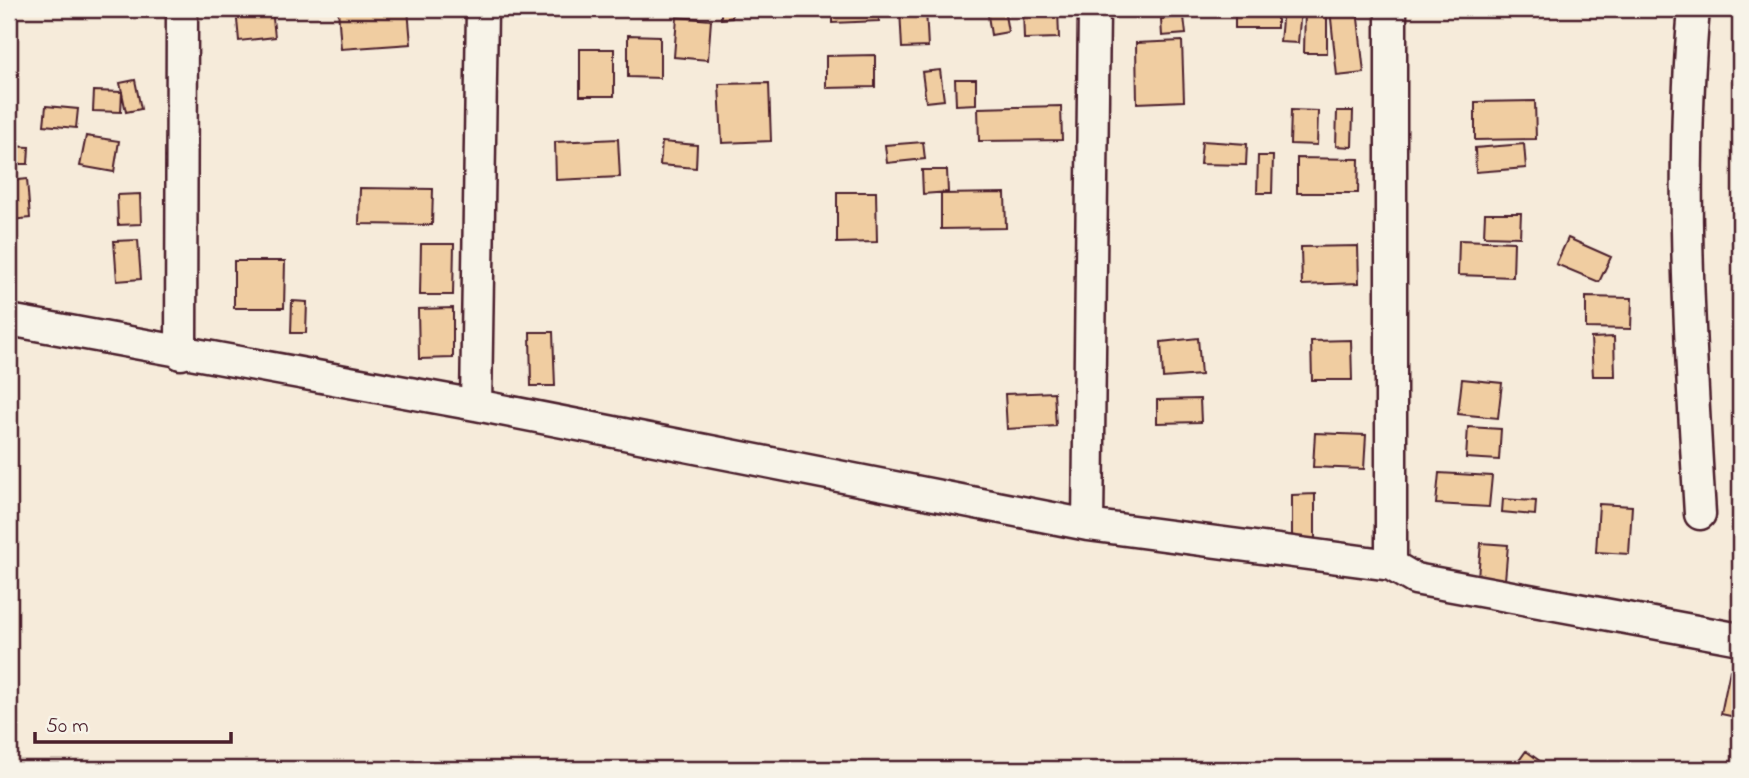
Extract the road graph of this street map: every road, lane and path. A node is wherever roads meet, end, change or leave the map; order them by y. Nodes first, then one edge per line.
1 (181, 9) edge
2 (482, 9) edge
3 (1094, 9) edge
4 (1391, 9) edge
5 (1694, 9) edge
6 (9, 320) edge
7 (181, 354) junction
8 (476, 405) junction
9 (1700, 514) dead end
10 (1088, 525) junction
11 (1391, 565) junction
12 (1740, 639) edge

1 - 7 street
2 - 8 street
3 - 10 street
4 - 11 street
5 - 9 street
6 - 7 street
7 - 8 street
8 - 10 street
10 - 11 street
11 - 12 street

